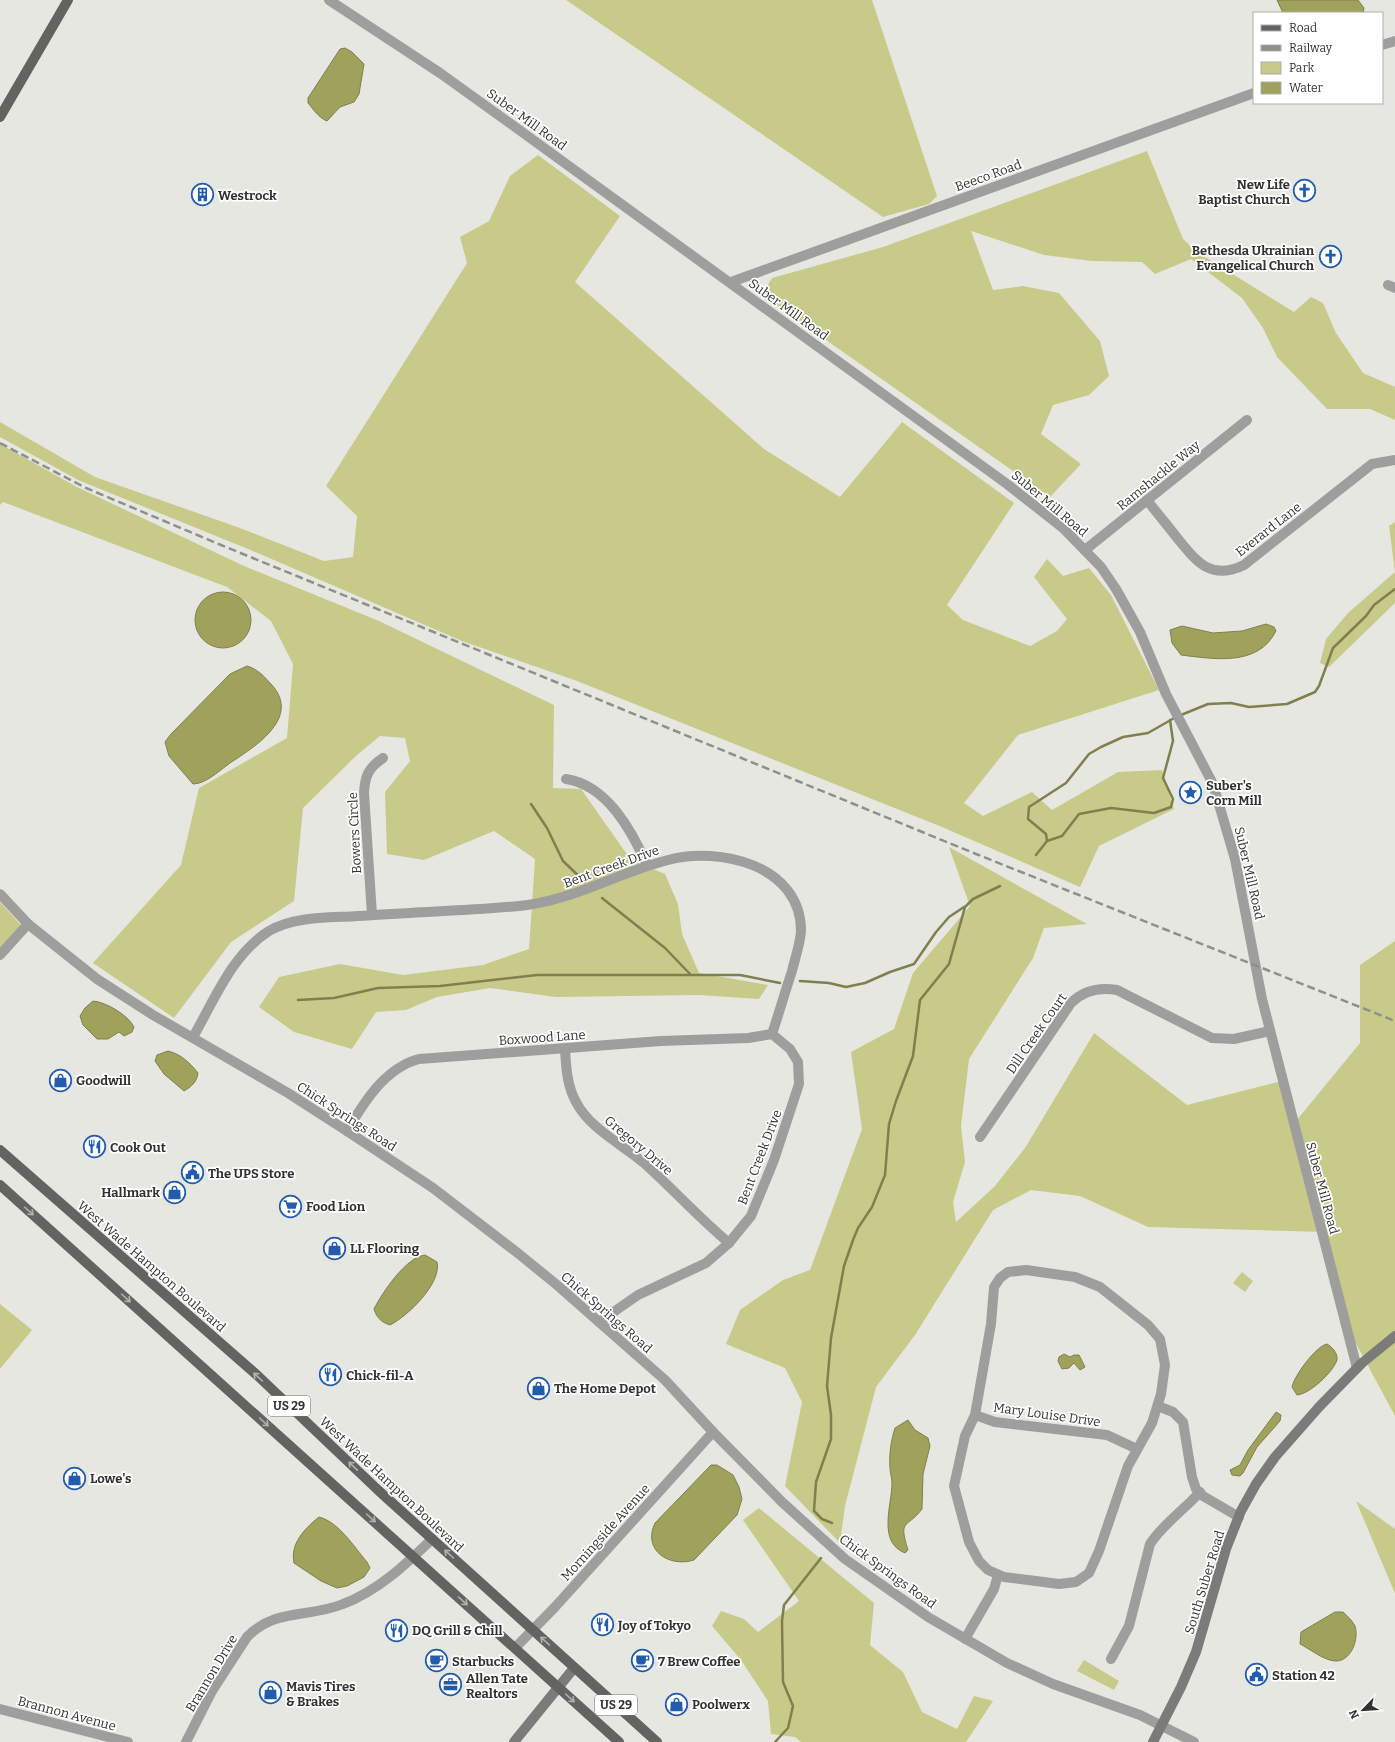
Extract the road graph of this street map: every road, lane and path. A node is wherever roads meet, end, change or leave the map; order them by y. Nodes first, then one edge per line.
1 (68, 0) edge
2 (329, 0) edge
3 (1395, 41) edge
4 (1383, 46) edge
5 (1253, 93) edge
6 (0, 117) edge
7 (731, 282) junction
8 (1248, 420) dead end
9 (1395, 460) edge
10 (1147, 500) junction
11 (1085, 550) junction
12 (383, 758) dead end
13 (566, 779) dead end
14 (647, 865) junction
15 (0, 894) edge
16 (372, 915) junction
17 (28, 924) junction
18 (0, 955) edge
19 (1270, 1031) junction
20 (772, 1034) junction
21 (193, 1038) junction
22 (565, 1049) junction
23 (347, 1131) junction
24 (980, 1137) dead end
25 (0, 1150) edge
26 (0, 1185) edge
27 (729, 1243) junction
28 (599, 1322) junction
29 (1395, 1336) edge
30 (1357, 1368) junction
31 (1158, 1406) junction
32 (975, 1415) junction
33 (713, 1432) junction
34 (1137, 1449) junction
35 (1200, 1492) junction
36 (1239, 1517) junction
37 (432, 1539) junction
38 (413, 1556) junction
39 (998, 1574) junction
40 (532, 1630) junction
41 (965, 1639) junction
42 (514, 1648) junction
43 (1111, 1659) dead end
44 (574, 1668) junction
45 (558, 1688) junction
46 (0, 1709) edge
47 (1162, 1726) junction
48 (128, 1742) edge
49 (186, 1742) edge
50 (514, 1742) edge
51 (619, 1742) edge
52 (658, 1742) edge
53 (1153, 1742) edge
54 (1194, 1742) edge

1 - 6 main road
2 - 7 street, Suber Mill Road
3 - 4 street
5 - 7 street, Beeco Road
7 - 11 street, Suber Mill Road
8 - 10 street, Ramshackle Way
9 - 10 street, Everard Lane
10 - 11 street, Ramshackle Way
11 - 19 street, Suber Mill Road
12 - 16 street, Bowers Circle
13 - 14 street
14 - 16 street, Bent Creek Drive
14 - 20 street, Bent Creek Drive
15 - 17 street, Chick Springs Road
16 - 21 street, Bent Creek Drive
17 - 18 street
17 - 21 street, Chick Springs Road
19 - 24 street, Dill Creek Court
19 - 30 street, Suber Mill Road
20 - 22 street, Boxwood Lane
20 - 27 street, Bent Creek Drive
21 - 23 street, Chick Springs Road
22 - 23 street, Boxwood Lane
22 - 27 street, Gregory Drive
23 - 28 street, Chick Springs Road
37 -> 25 main road, West Wade Hampton Boulevard / US 29
26 -> 38 main road, US 29
27 - 28 street, Bent Creek Drive
28 - 33 street, Chick Springs Road
29 - 30 street, South Suber Road
30 - 36 street, South Suber Road
31 - 32 street
31 - 34 street
31 - 35 street
32 - 34 street, Mary Louise Drive
32 - 39 street
33 - 40 street, Morningside Avenue
33 - 41 street, Chick Springs Road
34 - 39 street
35 - 36 street
35 - 43 street
36 - 47 street, South Suber Road
37 - 38 street, Brannon Drive
40 -> 37 main road, West Wade Hampton Boulevard / US 29
38 -> 42 main road, US 29
38 - 49 street, Brannon Drive
39 - 41 street
40 - 42 street, Morningside Avenue
44 -> 40 main road, West Wade Hampton Boulevard / US 29
41 - 47 street, Chick Springs Road
42 - 45 main road, US 29
44 - 45 street
44 - 52 main road, West Wade Hampton Boulevard / US 29
45 - 50 street
45 -> 51 main road, US 29
46 - 48 street, Brannon Avenue
47 - 53 street, South Suber Road
47 - 54 street, Chick Springs Road

